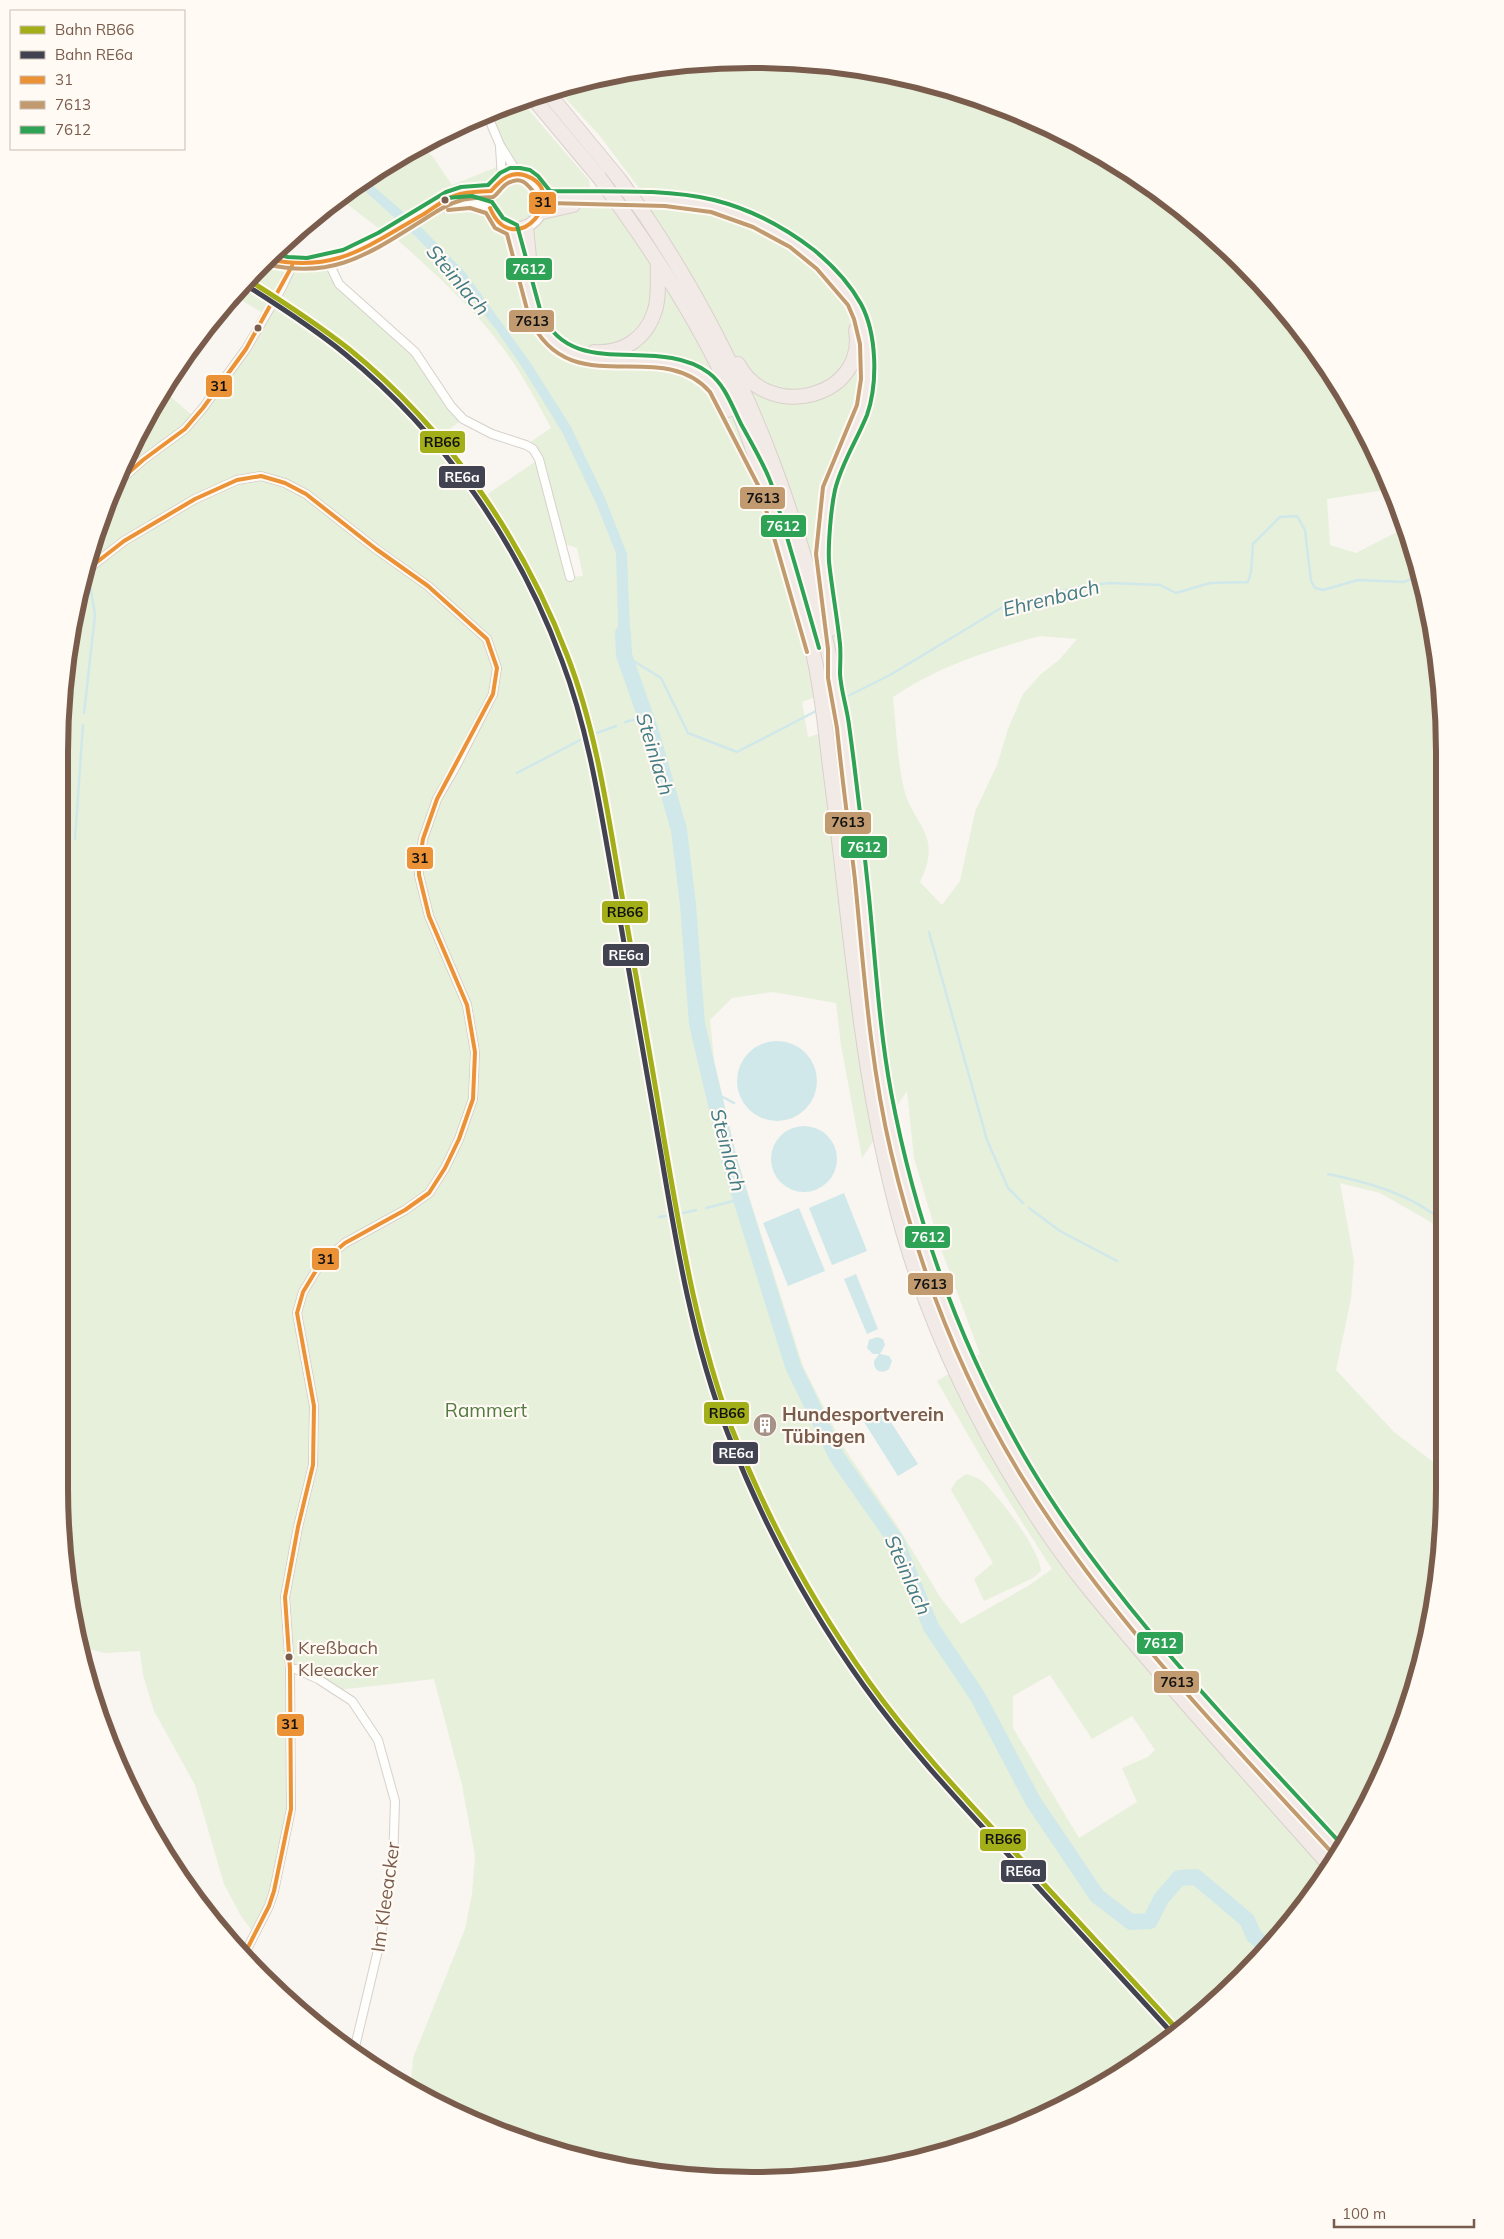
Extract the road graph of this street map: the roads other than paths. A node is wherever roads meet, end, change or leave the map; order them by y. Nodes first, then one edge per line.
1 (552, 98) edge
2 (537, 103) edge
3 (490, 120) edge
4 (500, 144) junction
5 (518, 174) junction
6 (502, 178) junction
7 (491, 191) junction
8 (544, 196) junction
9 (490, 208) junction
10 (428, 210) junction
11 (542, 212) junction
12 (526, 227) junction
13 (512, 228) junction
14 (276, 261) edge
15 (328, 261) junction
16 (658, 262) junction
17 (292, 266) junction
18 (690, 286) junction
19 (127, 474) edge
20 (762, 477) junction
21 (94, 565) edge
22 (570, 578) dead end
23 (835, 683) junction
24 (290, 1669) junction
25 (1334, 1846) edge
26 (1325, 1860) edge
27 (247, 1949) edge
28 (356, 2044) edge

1 - 18 highway, bridge
2 - 16 highway, bridge
3 - 4 street
4 - 5 street
4 - 6 street
5 - 6 street
5 - 8 street
6 - 7 street
7 - 9 street
7 - 10 street
8 - 11 street
8 - 23 highway
9 - 10 street
9 - 13 street
10 - 15 street
11 - 12 street
11 - 18 highway
12 - 13 street
12 - 16 highway
13 - 20 highway
14 - 17 street
15 - 17 street
15 - 22 street
16 - 20 highway
17 - 19 street
18 - 23 highway
20 - 26 highway
21 - 24 street
23 - 25 highway
24 - 27 street
24 - 28 street, Im Kleeacker

